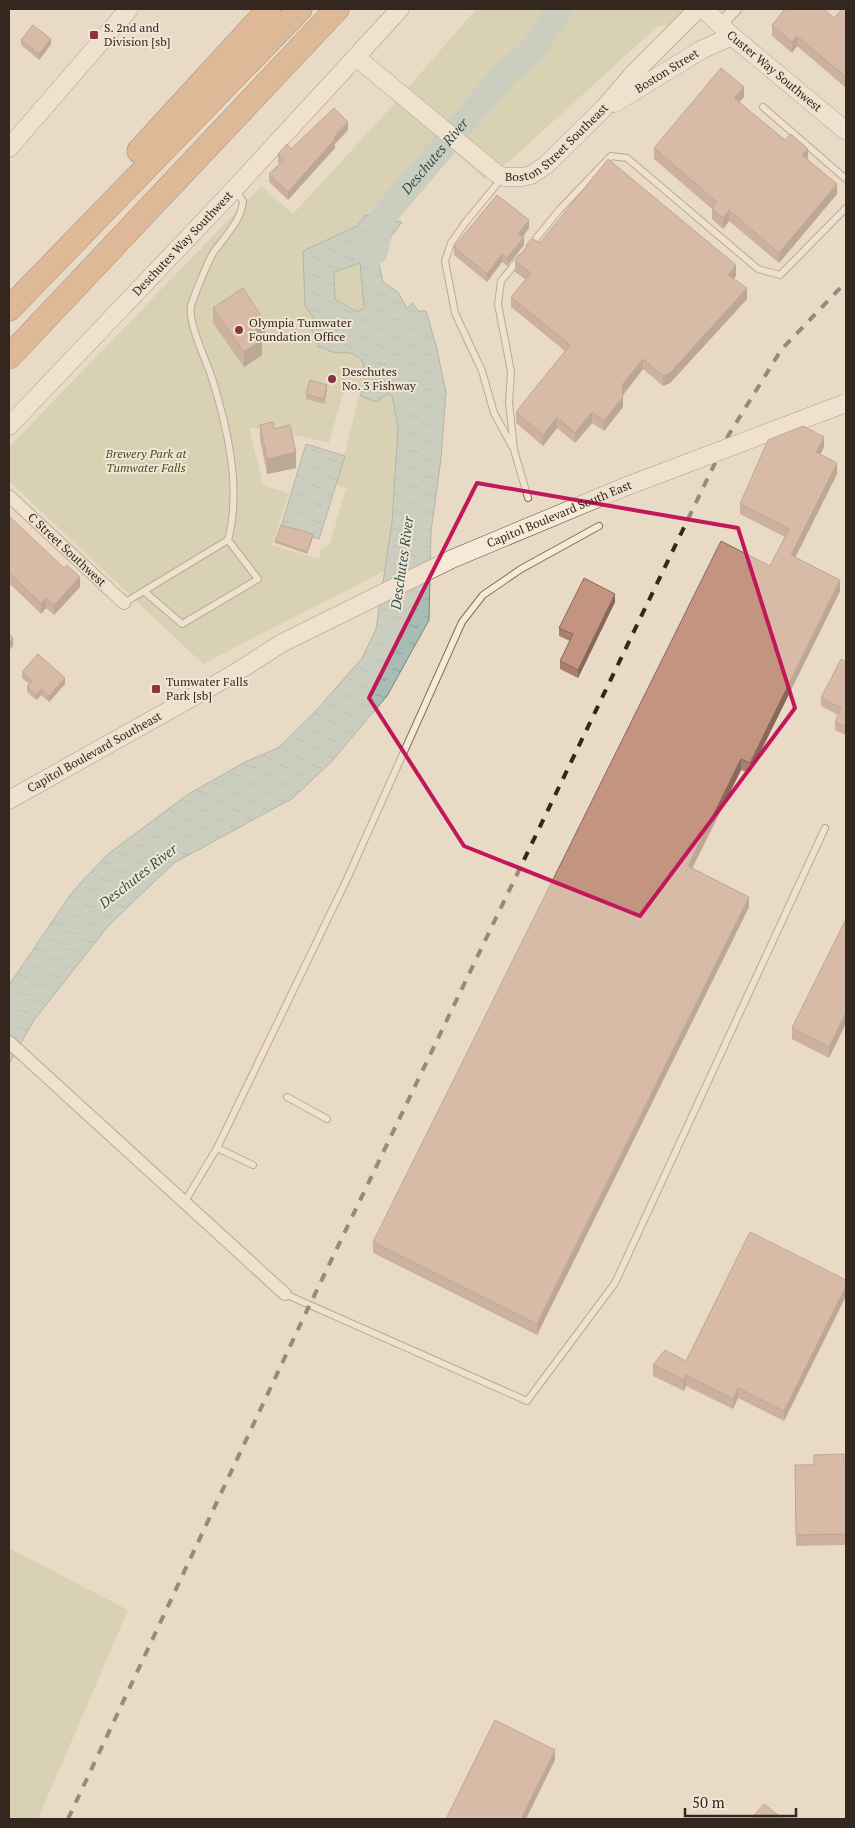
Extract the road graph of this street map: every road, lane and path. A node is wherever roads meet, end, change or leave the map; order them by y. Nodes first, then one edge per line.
1 (129, 9) edge
2 (270, 9) edge
3 (300, 9) edge
4 (337, 9) edge
5 (400, 9) edge
6 (698, 9) edge
7 (704, 9) edge
8 (735, 9) edge
9 (726, 31) junction
10 (356, 57) junction
11 (763, 107) dead end
12 (603, 109) junction
13 (846, 131) edge
14 (9, 148) edge
15 (496, 172) junction
16 (846, 178) edge
17 (234, 189) junction
18 (846, 208) edge
19 (9, 292) edge
20 (9, 309) edge
21 (9, 357) edge
22 (846, 403) edge
23 (9, 426) edge
24 (514, 450) junction
25 (9, 496) edge
26 (528, 498) dead end
27 (599, 526) dead end
28 (228, 540) junction
29 (145, 592) junction
30 (124, 603) joint
31 (232, 674) joint
32 (9, 800) edge
33 (825, 828) dead end
34 (9, 1042) edge
35 (287, 1097) dead end
36 (327, 1119) dead end
37 (217, 1148) junction
38 (253, 1165) dead end
39 (184, 1203) junction
40 (285, 1294) joint

1 - 14 main road
2 - 19 highway
3 - 20 highway
4 - 21 highway
5 - 10 main road, Deschutes Way Southwest
6 - 12 main road, Boston Street Southeast
7 - 9 main road, Custer Way Southwest
8 - 9 street
9 - 12 main road, Boston Street
9 - 13 main road, Custer Way Southwest
10 - 15 main road, Boston Street Southeast
10 - 17 main road, Deschutes Way Southwest
11 - 16 lane
12 - 15 main road, Boston Street Southeast
15 - 24 lane
17 - 23 main road, Deschutes Way Southwest
17 - 28 lane
18 - 24 lane
22 - 31 main road, Capitol Boulevard South East, bridge
24 - 26 lane
25 - 30 street, C Street Southwest
27 - 37 lane
28 - 29 lane
28 - 29 lane
29 - 30 lane
31 - 32 main road, Capitol Boulevard Southeast
33 - 40 lane
34 - 39 street
35 - 36 lane
37 - 38 lane
37 - 39 lane
39 - 40 street

